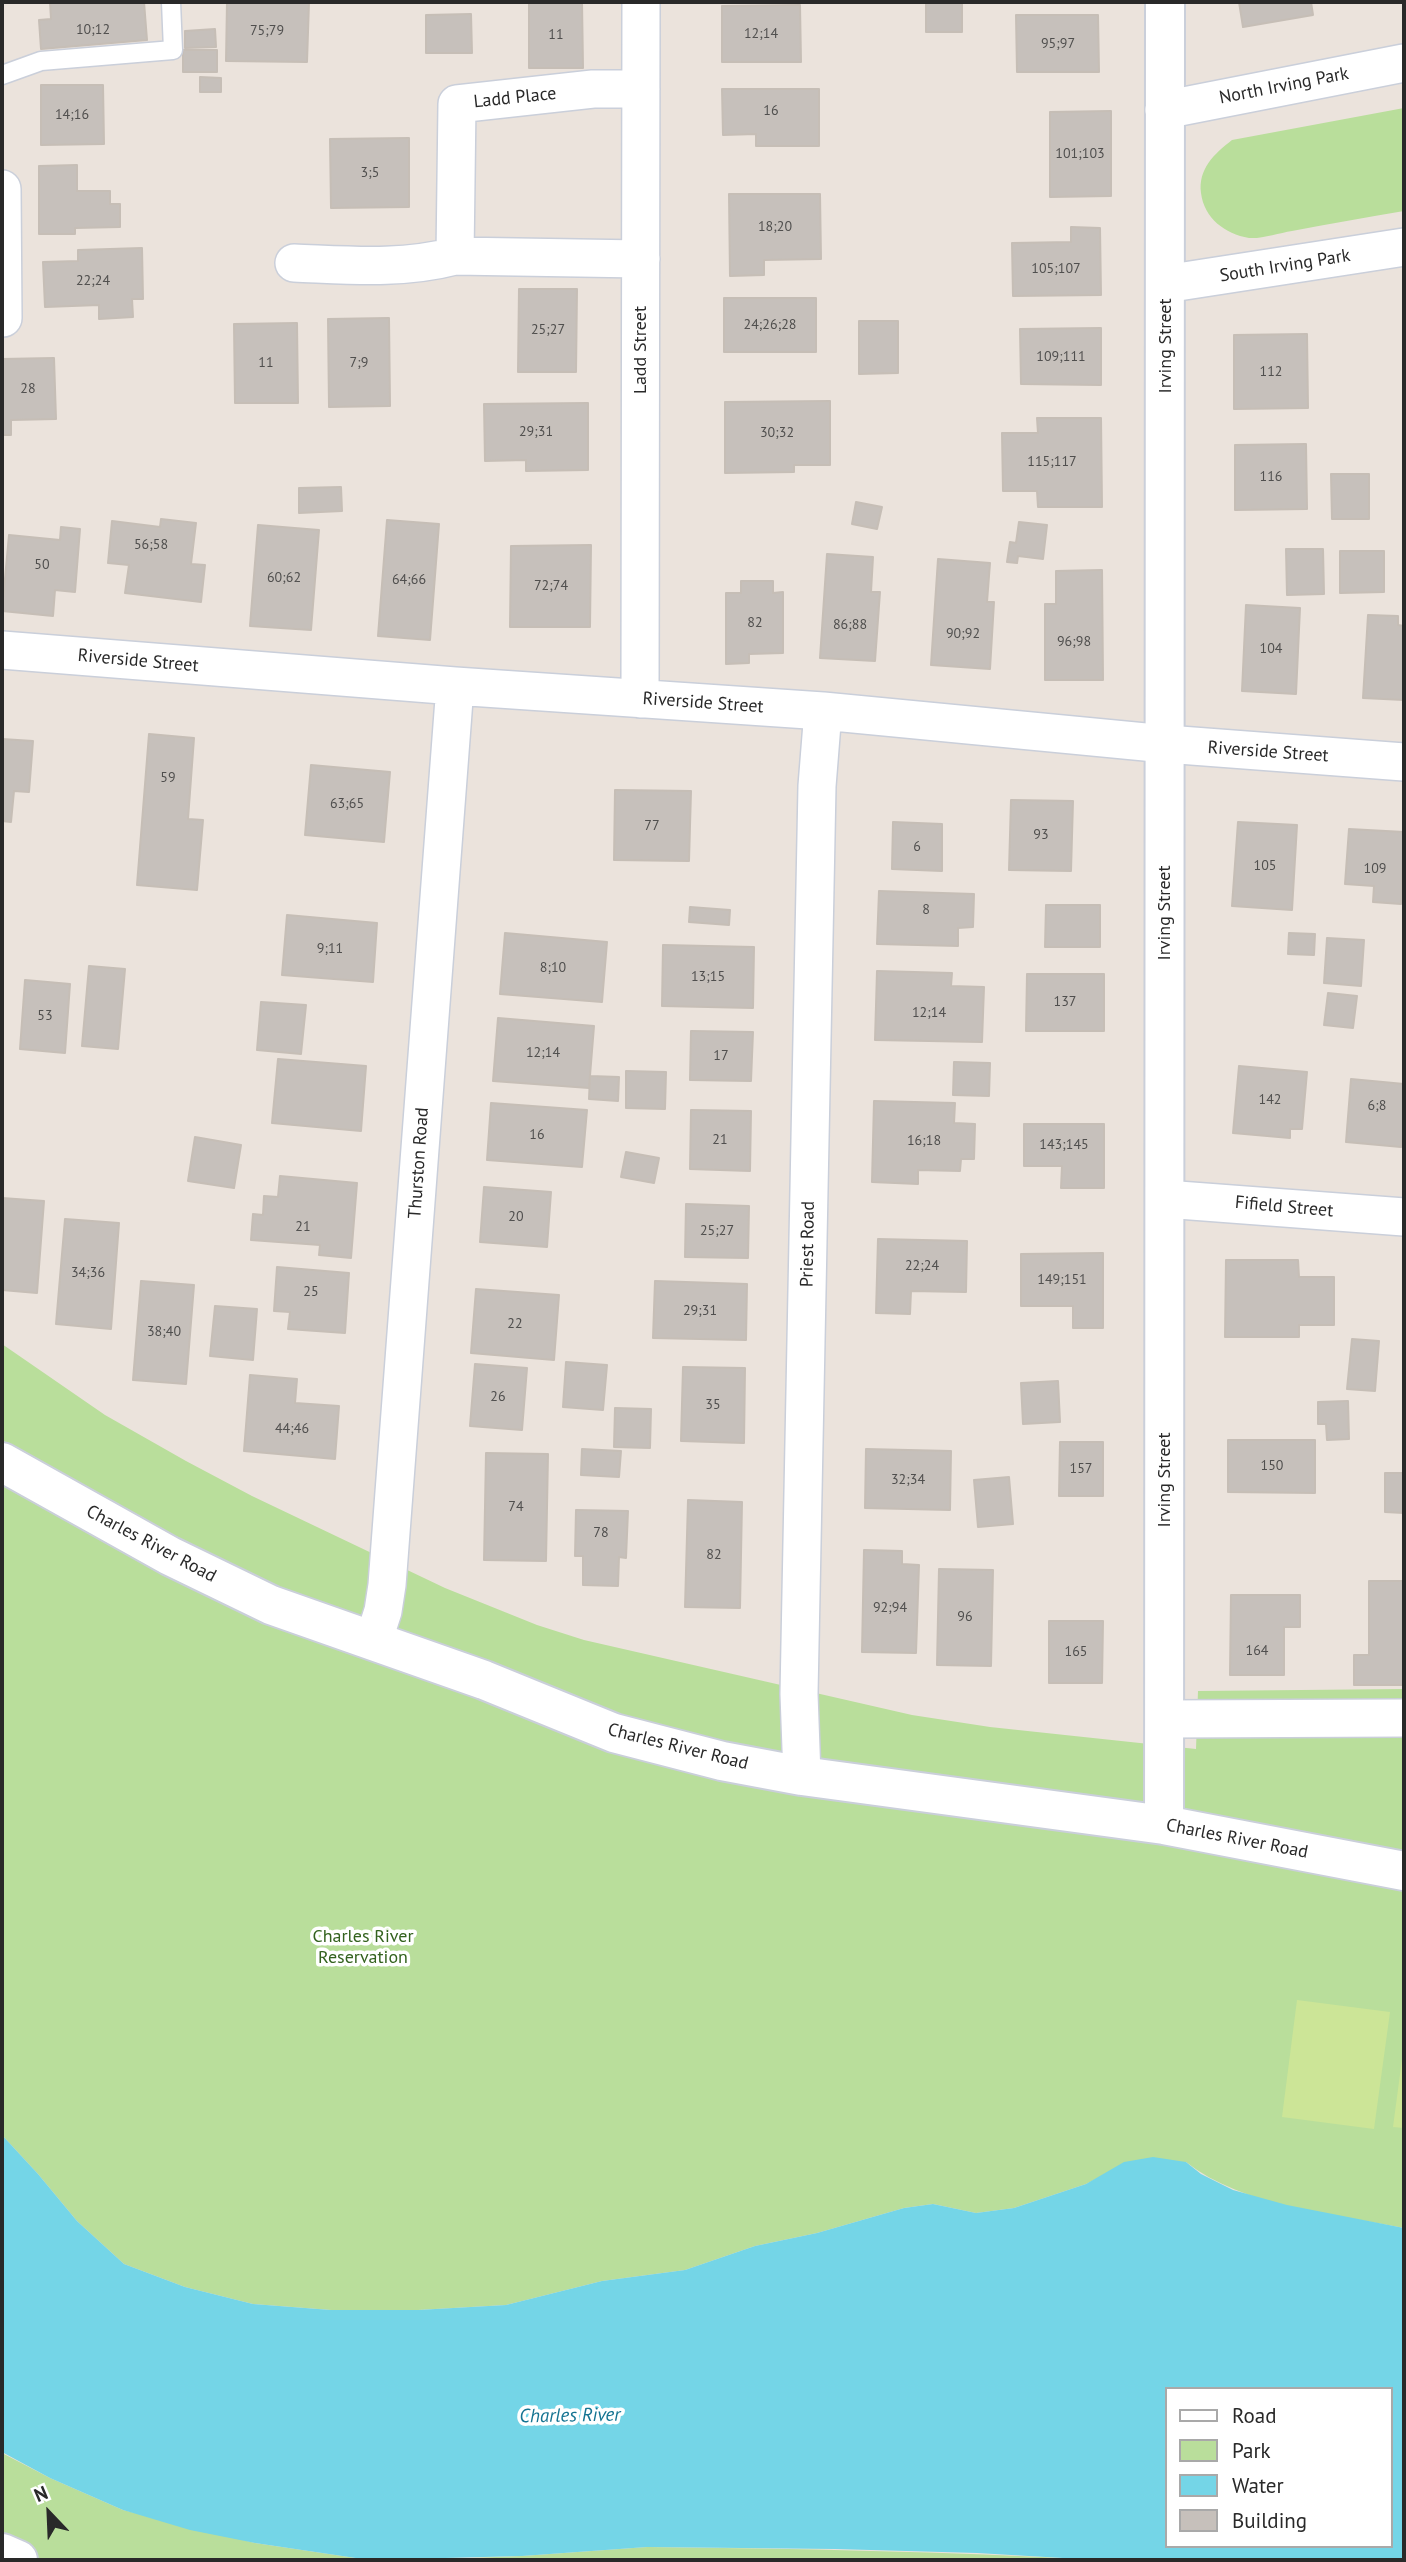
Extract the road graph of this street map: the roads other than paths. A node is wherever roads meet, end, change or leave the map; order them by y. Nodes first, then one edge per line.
1 (170, 2) edge
2 (641, 2) edge
3 (1165, 2) edge
4 (1404, 63) edge
5 (2, 75) edge
6 (641, 89) junction
7 (1164, 110) junction
8 (2, 189) edge
9 (1404, 247) edge
10 (455, 256) junction
11 (641, 259) junction
12 (294, 263) dead end
13 (1166, 285) junction
14 (3, 318) edge
15 (2, 650) edge
16 (454, 686) junction
17 (640, 699) junction
18 (823, 711) junction
19 (1166, 744) junction
20 (1404, 762) edge
21 (1165, 1199) junction
22 (1404, 1217) edge
23 (2, 1462) edge
24 (374, 1639) junction
25 (1404, 1718) edge
26 (1166, 1719) junction
27 (802, 1776) junction
28 (1164, 1825) junction
29 (1404, 1871) edge
30 (2, 2553) edge
31 (18, 2560) edge

1 - 5 lane
2 - 6 street, Ladd Street
3 - 7 street, Irving Street
4 - 7 street, North Irving Park
6 - 10 street, Ladd Place
6 - 11 street, Ladd Street
7 - 13 street, Irving Street
8 - 14 street
9 - 13 street, South Irving Park
10 - 11 street
10 - 12 street
11 - 17 street, Ladd Street
13 - 19 street, Irving Street
15 - 16 street, Riverside Street
16 - 17 street, Riverside Street
16 - 24 street, Thurston Road
17 - 18 street, Riverside Street
18 - 19 street, Riverside Street
18 - 27 street, Priest Road
19 - 20 street, Riverside Street
19 - 21 street, Irving Street
21 - 22 street, Fifield Street
21 - 26 street, Irving Street
23 - 24 street, Charles River Road
24 - 27 street, Charles River Road
25 - 26 street
26 - 28 street, Irving Street
27 - 28 street, Charles River Road
28 - 29 street, Charles River Road
30 - 31 street

